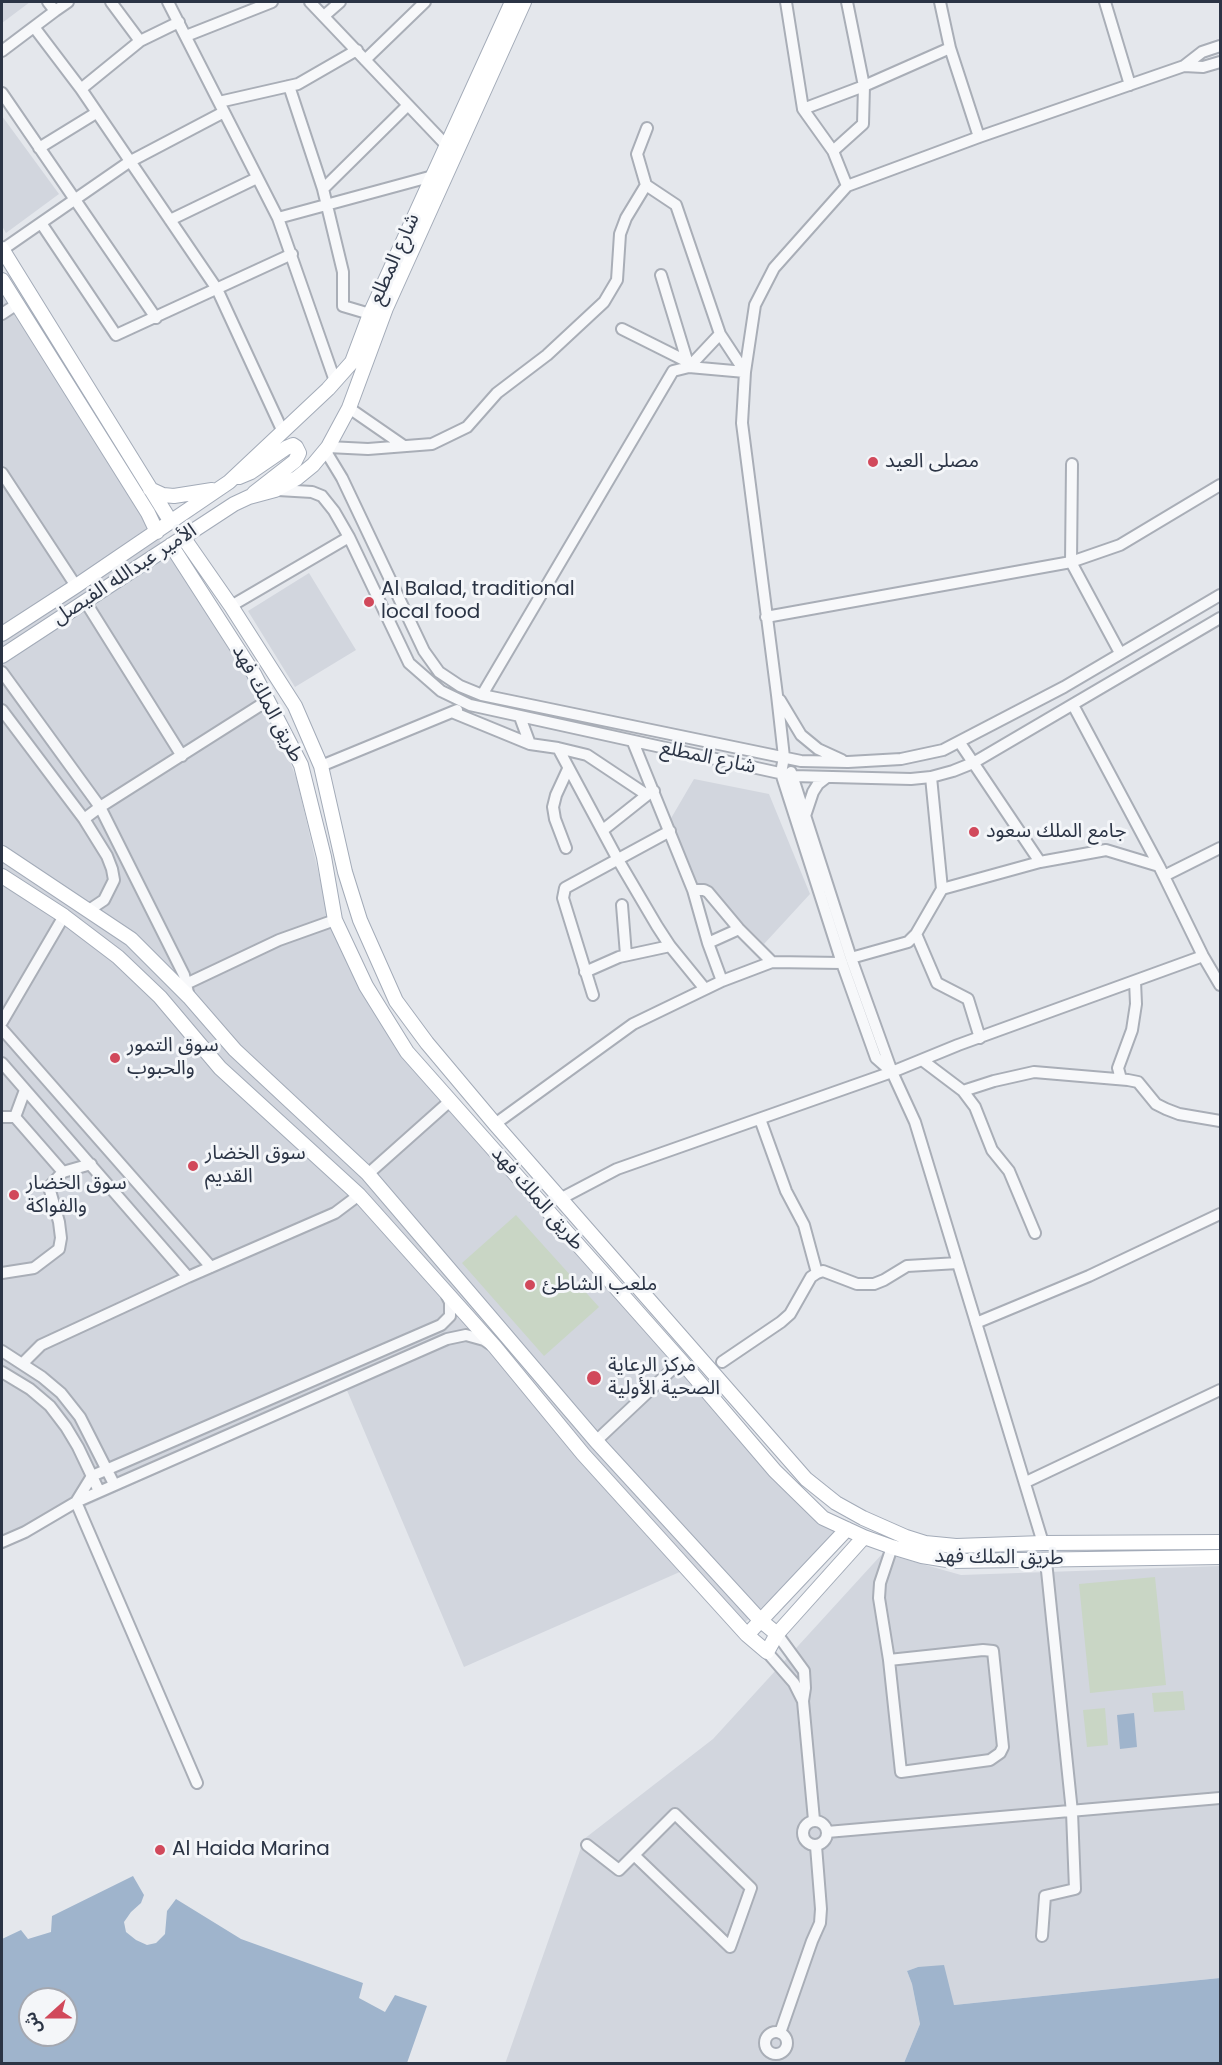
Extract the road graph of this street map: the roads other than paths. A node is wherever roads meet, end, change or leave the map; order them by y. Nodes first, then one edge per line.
1 (48, 2) edge
2 (68, 2) edge
3 (111, 2) edge
4 (168, 2) edge
5 (272, 2) edge
6 (310, 2) edge
7 (340, 2) edge
8 (425, 2) edge
9 (512, 2) edge
10 (524, 2) edge
11 (786, 2) edge
12 (847, 2) edge
13 (940, 2) edge
14 (1105, 2) edge
15 (56, 11) junction
16 (324, 16) junction
17 (179, 22) junction
18 (34, 27) junction
19 (186, 36) junction
20 (140, 41) junction
21 (1221, 46) edge
22 (950, 48) junction
23 (357, 50) junction
24 (2, 51) edge
25 (366, 60) junction
26 (1221, 62) edge
27 (1184, 66) junction
28 (1203, 67) junction
29 (1221, 69) edge
30 (1130, 85) junction
31 (290, 86) junction
32 (864, 86) junction
33 (81, 89) junction
34 (2, 93) edge
35 (408, 105) junction
36 (221, 107) junction
37 (803, 109) junction
38 (96, 112) junction
39 (647, 128) dead end
40 (979, 137) junction
41 (447, 146) junction
42 (39, 148) junction
43 (833, 151) junction
44 (129, 162) junction
45 (433, 176) junction
46 (257, 178) junction
47 (646, 185) junction
48 (847, 186) junction
49 (322, 189) junction
50 (75, 200) junction
51 (326, 204) junction
52 (278, 218) junction
53 (170, 220) junction
54 (41, 223) junction
55 (2, 249) edge
56 (292, 254) junction
57 (661, 275) dead end
58 (2, 280) edge
59 (217, 289) junction
60 (17, 304) junction
61 (2, 314) edge
62 (370, 314) junction
63 (156, 318) junction
64 (622, 329) dead end
65 (720, 334) junction
66 (687, 364) junction
67 (745, 372) junction
68 (335, 381) junction
69 (349, 408) junction
70 (283, 432) junction
71 (404, 446) junction
72 (327, 449) junction
73 (1072, 465) dead end
74 (2, 473) edge
75 (226, 484) junction
76 (1221, 485) edge
77 (148, 488) junction
78 (274, 490) junction
79 (249, 497) junction
80 (162, 508) junction
81 (148, 513) junction
82 (171, 522) junction
83 (157, 532) junction
84 (349, 537) junction
85 (177, 541) junction
86 (202, 562) junction
87 (1071, 562) junction
88 (190, 572) junction
89 (76, 586) junction
90 (1221, 596) edge
91 (86, 601) junction
92 (231, 606) junction
93 (766, 617) junction
94 (1221, 618) edge
95 (2, 634) edge
96 (1120, 653) junction
97 (2, 656) edge
98 (2, 672) edge
99 (482, 695) junction
100 (777, 695) junction
101 (267, 701) junction
102 (470, 705) junction
103 (1072, 705) junction
104 (2, 710) edge
105 (452, 712) junction
106 (520, 717) junction
107 (633, 742) junction
108 (960, 743) junction
109 (530, 744) junction
110 (558, 748) junction
111 (182, 756) junction
112 (784, 757) junction
113 (848, 762) junction
114 (973, 763) junction
115 (321, 766) junction
116 (568, 769) junction
117 (781, 773) junction
118 (793, 776) junction
119 (828, 777) junction
120 (931, 777) junction
121 (650, 793) junction
122 (100, 807) junction
123 (805, 816) junction
124 (84, 819) junction
125 (603, 830) junction
126 (670, 831) junction
127 (566, 848) dead end
128 (1221, 848) edge
129 (2, 853) edge
130 (617, 858) junction
131 (1040, 862) junction
132 (1162, 871) junction
133 (2, 876) edge
134 (942, 889) junction
135 (693, 890) junction
136 (622, 905) dead end
137 (89, 910) junction
138 (64, 916) junction
139 (335, 920) junction
140 (739, 929) junction
141 (916, 934) junction
142 (708, 943) junction
143 (670, 946) junction
144 (626, 955) junction
145 (1203, 956) junction
146 (846, 961) junction
147 (772, 962) junction
148 (1216, 970) edge
149 (585, 972) junction
150 (722, 981) junction
151 (1135, 981) junction
152 (1221, 985) edge
153 (705, 989) junction
154 (187, 991) junction
155 (593, 995) dead end
156 (2, 1022) edge
157 (2, 1029) edge
158 (980, 1038) junction
159 (922, 1060) junction
160 (2, 1063) edge
161 (892, 1072) junction
162 (1121, 1079) junction
163 (25, 1090) junction
164 (963, 1091) junction
165 (450, 1101) junction
166 (2, 1117) edge
167 (15, 1117) junction
168 (760, 1119) junction
169 (1221, 1121) edge
170 (495, 1124) junction
171 (91, 1164) junction
172 (63, 1172) junction
173 (368, 1174) junction
174 (359, 1195) junction
175 (560, 1199) junction
176 (1219, 1218) edge
177 (1035, 1233) dead end
178 (608, 1255) junction
179 (958, 1263) junction
180 (596, 1266) junction
181 (211, 1267) junction
182 (2, 1273) edge
183 (817, 1273) junction
184 (188, 1277) junction
185 (444, 1290) junction
186 (976, 1323) junction
187 (495, 1347) junction
188 (2, 1351) edge
189 (681, 1361) junction
190 (722, 1362) dead end
191 (23, 1363) junction
192 (2, 1372) edge
193 (1221, 1390) edge
194 (596, 1441) junction
195 (107, 1469) junction
196 (92, 1476) junction
197 (1026, 1482) junction
198 (114, 1484) junction
199 (99, 1491) junction
200 (76, 1502) junction
201 (847, 1529) junction
202 (864, 1537) junction
203 (2, 1542) edge
204 (1221, 1542) edge
205 (1043, 1543) junction
206 (892, 1547) junction
207 (1221, 1557) edge
208 (1046, 1560) junction
209 (760, 1620) junction
210 (777, 1634) junction
211 (747, 1635) junction
212 (767, 1652) junction
213 (889, 1660) junction
214 (803, 1701) junction
215 (197, 1783) dead end
216 (1221, 1798) edge
217 (1072, 1812) junction
218 (814, 1820) junction
219 (827, 1832) junction
220 (587, 1845) dead end
221 (816, 1845) junction
222 (634, 1855) junction
223 (1042, 1936) dead end
224 (780, 2033) dead end

1 - 15 street
2 - 15 street
3 - 20 street
4 - 17 street
5 - 19 street
6 - 16 street
7 - 16 street
8 - 25 street
9 - 41 main road, شارع المطلع
10 - 69 main road, شارع المطلع
11 - 37 street
12 - 32 street
13 - 22 street
14 - 30 street
15 - 18 street
16 - 23 street
17 - 19 street
17 - 20 street
18 - 24 street
18 - 33 street
19 - 36 street
20 - 33 street
21 - 27 street
22 - 32 street
22 - 40 street
23 - 25 street
23 - 31 street
25 - 35 street
26 - 28 street
27 - 28 street
27 - 30 street
28 - 29 street
30 - 40 street
31 - 36 street
31 - 49 street
32 - 37 street
32 - 43 street
33 - 38 street
34 - 42 street
35 - 41 street
35 - 49 street
36 - 44 street
36 - 46 street
37 - 43 street
38 - 42 street
38 - 44 street
39 - 47 street
40 - 48 street
41 - 45 main road, شارع المطلع
42 - 50 street
43 - 48 street
44 - 50 street
44 - 53 street
45 - 51 street
45 - 62 main road, شارع المطلع
46 - 52 street
46 - 53 street
47 - 65 street
47 - 71 street
48 - 67 street
49 - 51 street
50 - 54 street
50 - 63 street
51 - 52 street
51 - 62 street
52 - 56 street
53 - 59 street
54 - 55 street
54 - 63 street
55 - 77 main road
56 - 59 street
56 - 68 street
57 - 66 street
58 - 60 main road
59 - 63 street
59 - 70 street
60 - 61 street
60 - 81 main road
62 - 68 main road, شارع المطلع
64 - 66 street
65 - 66 street
65 - 67 street
66 - 67 street
66 - 99 street
67 - 93 street
68 - 70 main road, شارع المطلع
69 - 71 street
69 - 72 main road, شارع المطلع
70 - 75 main road, شارع المطلع
71 - 72 street
72 - 78 main road, شارع المطلع
72 - 99 street, شارع المطلع
73 - 87 street
74 - 89 street
75 - 77 main road
75 - 79 main road
75 - 82 main road, الأمير عبدالله الفيصل
76 - 87 street
77 - 80 main road
78 - 79 main road, شارع المطلع
78 - 84 street, شارع المطلع
79 - 85 main road, الأمير عبدالله الفيصل
80 - 81 main road
80 - 82 main road
81 - 83 main road
82 - 83 main road, الأمير عبدالله الفيصل
83 - 89 main road, الأمير عبدالله الفيصل
84 - 92 street
84 - 102 street, شارع المطلع
85 - 86 main road, طريق الملك فهد
85 - 88 main road, طريق الملك فهد
85 - 91 main road, الأمير عبدالله الفيصل
86 - 88 main road
86 - 92 main road, طريق الملك فهد
87 - 93 street
87 - 96 street
88 - 101 main road, طريق الملك فهد
89 - 95 main road, الأمير عبدالله الفيصل
90 - 96 street, شارع المطلع
91 - 97 main road, الأمير عبدالله الفيصل
91 - 111 street
92 - 115 main road, طريق الملك فهد
93 - 100 street
94 - 103 street, شارع المطلع
96 - 108 street, شارع المطلع
98 - 122 street
99 - 112 street, شارع المطلع
100 - 112 street
100 - 113 street
101 - 111 street
101 - 139 main road, طريق الملك فهد
102 - 105 street
102 - 106 street, شارع المطلع
103 - 114 street, شارع المطلع
103 - 132 street
104 - 124 street
105 - 109 street
105 - 115 street
106 - 107 street, شارع المطلع
106 - 109 street
107 - 117 street, شارع المطلع
107 - 121 street
108 - 113 street, شارع المطلع
108 - 114 street
109 - 110 street
110 - 116 street
110 - 121 street
111 - 122 street
112 - 113 street, شارع المطلع
112 - 117 street
112 - 118 street
114 - 120 street, شارع المطلع
114 - 131 street
115 - 170 main road, طريق الملك فهد
116 - 125 street
116 - 127 street
117 - 118 street, شارع المطلع
117 - 146 street
118 - 119 street, شارع المطلع
118 - 123 street
119 - 120 street, شارع المطلع
119 - 123 street
120 - 134 street
121 - 125 street
121 - 126 street
122 - 124 street
122 - 154 street
123 - 146 street
124 - 137 street
125 - 130 street
126 - 130 street
126 - 135 street
128 - 132 street
129 - 137 main road
130 - 143 street
130 - 149 street
131 - 132 street
131 - 134 street
132 - 145 street
133 - 138 main road
134 - 141 street
135 - 140 street
135 - 142 street
136 - 144 street
137 - 154 main road
138 - 156 street
138 - 174 main road
139 - 154 street
139 - 165 main road, طريق الملك فهد
140 - 142 street
140 - 147 street
141 - 146 street
141 - 158 street
142 - 150 street
143 - 144 street
143 - 153 street
144 - 149 street
145 - 148 street
145 - 151 street
146 - 147 street
146 - 161 street
147 - 150 street
148 - 152 street
149 - 155 street
150 - 153 street
151 - 158 street
151 - 162 street
153 - 170 street
154 - 173 main road
157 - 181 street
158 - 159 street
159 - 161 street
159 - 164 street
160 - 163 street
161 - 168 street
161 - 179 street
162 - 164 street
162 - 169 street
163 - 167 street
163 - 171 street
164 - 177 street
165 - 173 street
165 - 180 main road, طريق الملك فهد
166 - 167 street
167 - 172 street
168 - 175 street
168 - 183 street
170 - 175 main road, طريق الملك فهد
171 - 172 street
171 - 184 street
172 - 182 street
173 - 194 main road
174 - 181 street
174 - 185 main road
175 - 178 main road, طريق الملك فهد
176 - 186 street
178 - 180 main road
178 - 205 main road, طريق الملك فهد
179 - 183 street
179 - 186 street
180 - 189 main road, طريق الملك فهد
181 - 184 street
183 - 190 street
184 - 191 street
185 - 187 main road
185 - 195 street
186 - 197 street
187 - 198 street
187 - 211 main road
188 - 191 street
189 - 194 street
189 - 201 main road, طريق الملك فهد
191 - 195 street
192 - 196 street
193 - 197 street
194 - 209 main road
195 - 196 street
195 - 198 street
196 - 199 street
196 - 200 street
197 - 205 street
198 - 199 street
199 - 200 street
200 - 203 street
200 - 215 street
201 - 202 main road, طريق الملك فهد
201 - 209 main road
202 - 206 main road, طريق الملك فهد
202 - 210 main road
204 - 205 main road, طريق الملك فهد
206 - 208 main road, طريق الملك فهد
206 - 213 street
207 - 208 main road, طريق الملك فهد
208 - 217 street
209 - 210 main road
209 - 211 main road
210 - 212 main road
210 - 214 street
211 - 212 main road
212 - 214 street
213 - 213 street
214 - 218 street
216 - 217 street
217 - 219 street
217 - 223 street
218 - 219 street
218 - 221 street
219 - 221 street
220 - 222 street
221 - 224 street
222 - 222 street

